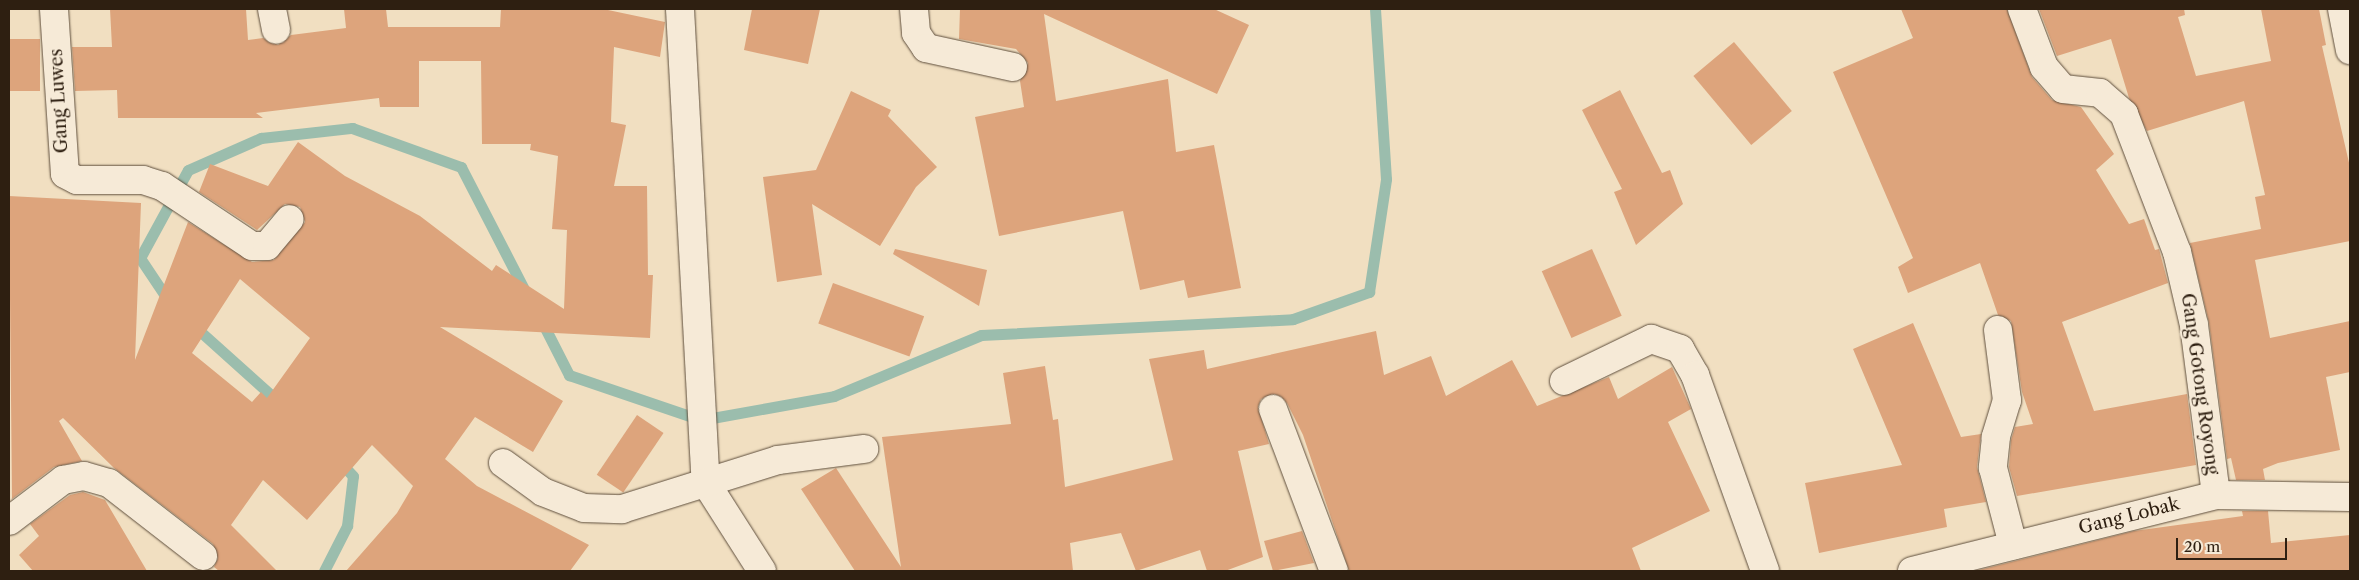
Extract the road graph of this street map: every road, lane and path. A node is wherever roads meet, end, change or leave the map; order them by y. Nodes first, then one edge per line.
1 (54, 9) edge
2 (680, 9) edge
3 (914, 9) edge
4 (2022, 9) edge
5 (2342, 9) edge
6 (2350, 50) edge
7 (1013, 67) dead end
8 (290, 219) dead end
9 (1998, 330) dead end
10 (1564, 381) dead end
11 (1273, 409) dead end
12 (864, 448) dead end
13 (503, 463) dead end
14 (706, 482) junction
15 (2216, 495) junction
16 (2350, 497) edge
17 (9, 521) edge
18 (2013, 546) junction
19 (204, 556) dead end
20 (762, 571) edge
21 (1334, 571) edge
22 (1765, 571) edge
23 (1912, 571) edge

1 - 8 street, Gang Luwes
2 - 14 street
3 - 7 street
4 - 15 street, Gang Gotong Royong
5 - 6 street
9 - 18 street
10 - 22 street
11 - 21 street
12 - 14 street
13 - 14 street
14 - 20 street
15 - 16 street, Gang Lobak
15 - 18 street, Gang Lobak
17 - 19 street
18 - 23 street, Gang Lobak

